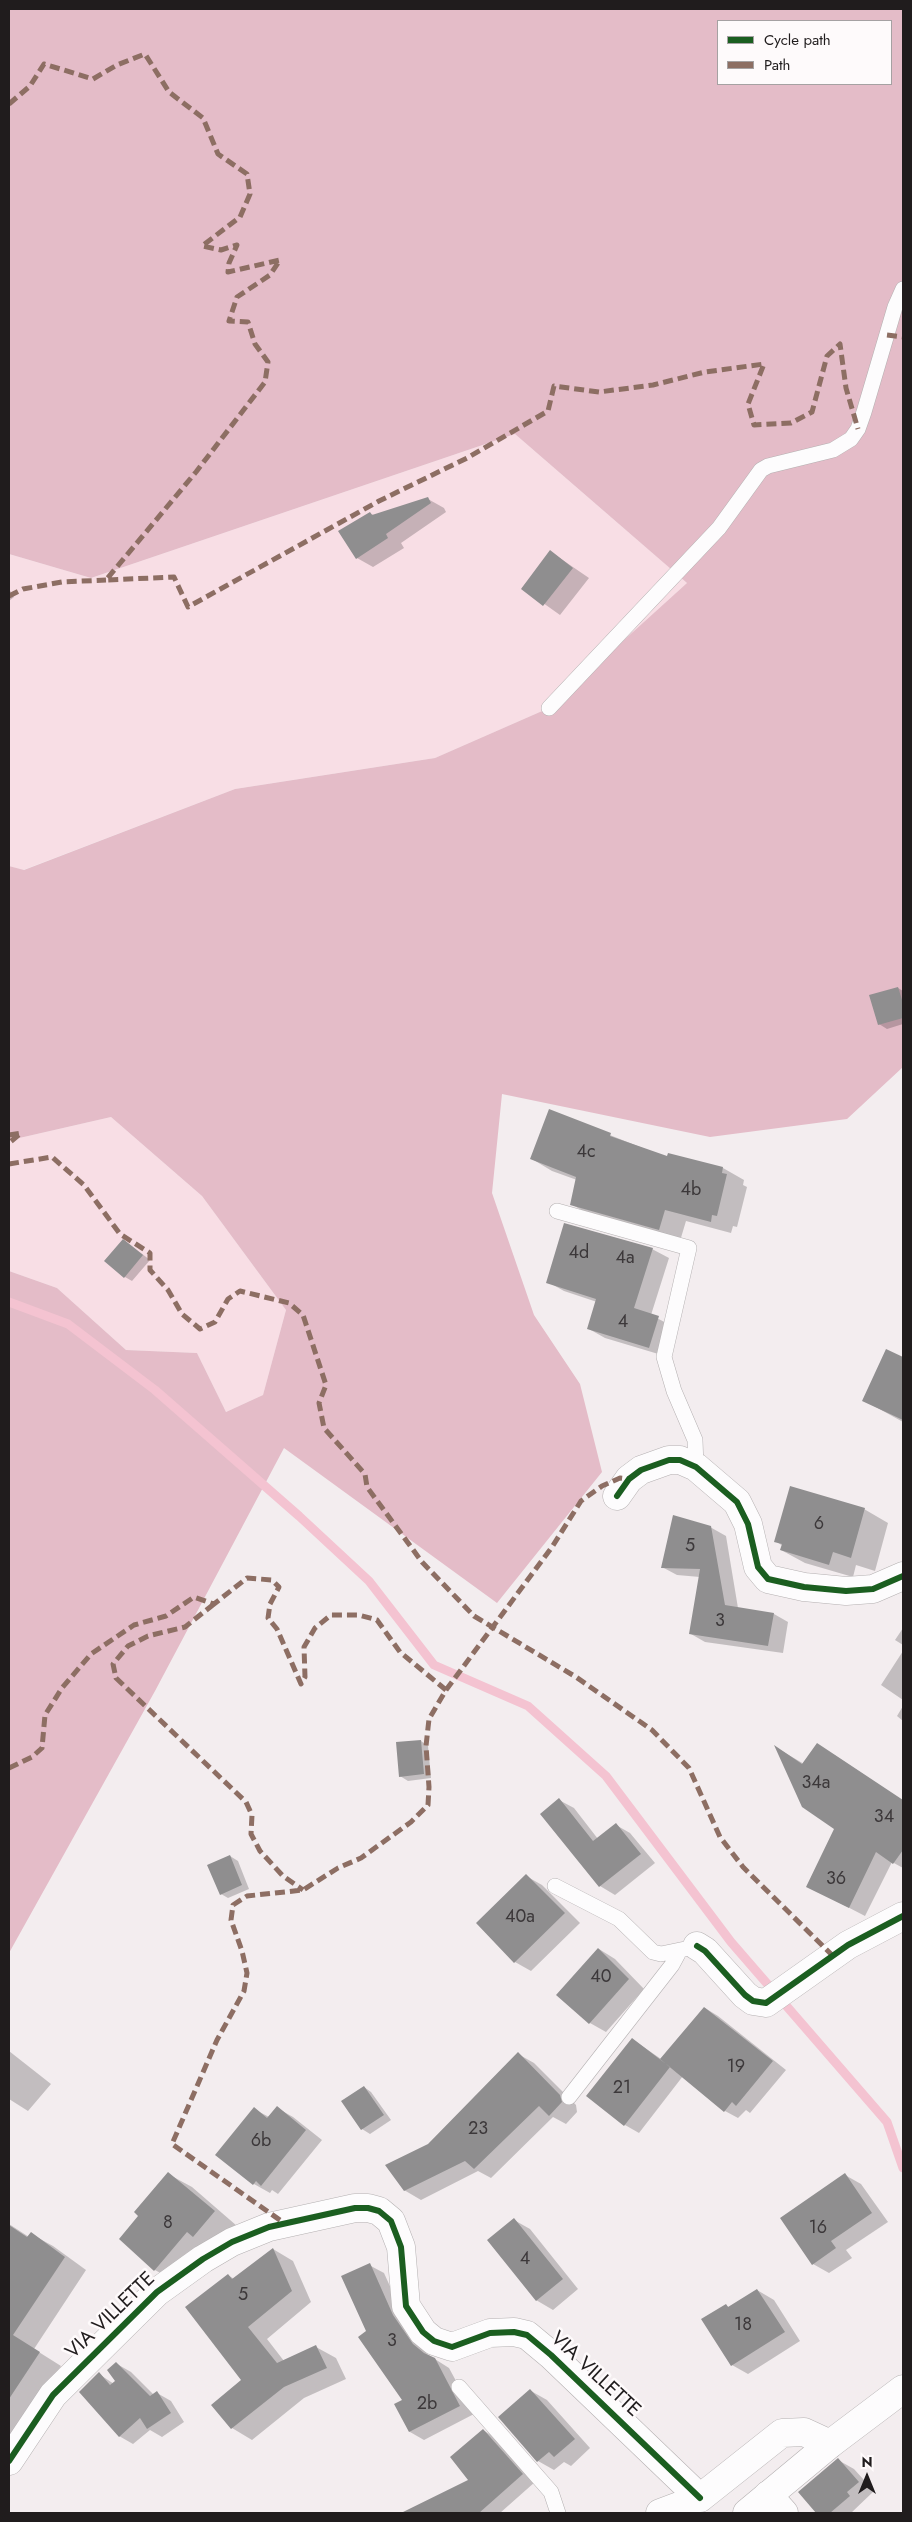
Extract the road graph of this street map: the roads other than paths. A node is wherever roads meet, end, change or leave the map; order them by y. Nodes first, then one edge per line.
1 (903, 289) edge
2 (549, 708) dead end
3 (558, 1211) dead end
4 (696, 1467) junction
5 (617, 1496) dead end
6 (903, 1576) edge
7 (555, 1886) dead end
8 (903, 1916) edge
9 (688, 1949) junction
10 (570, 2097) dead end
11 (459, 2387) dead end
12 (903, 2389) edge
13 (830, 2444) junction
14 (9, 2461) edge
15 (700, 2498) junction
16 (776, 2504) edge
17 (558, 2513) edge
18 (660, 2513) edge
19 (747, 2513) edge

1 - 2 lane
3 - 4 lane
4 - 5 street
4 - 6 street
7 - 9 lane
8 - 9 street
9 - 10 lane
11 - 17 lane
12 - 13 street
13 - 15 street
13 - 16 street
14 - 15 street, VIA VILLETTE
15 - 18 street
16 - 19 street

